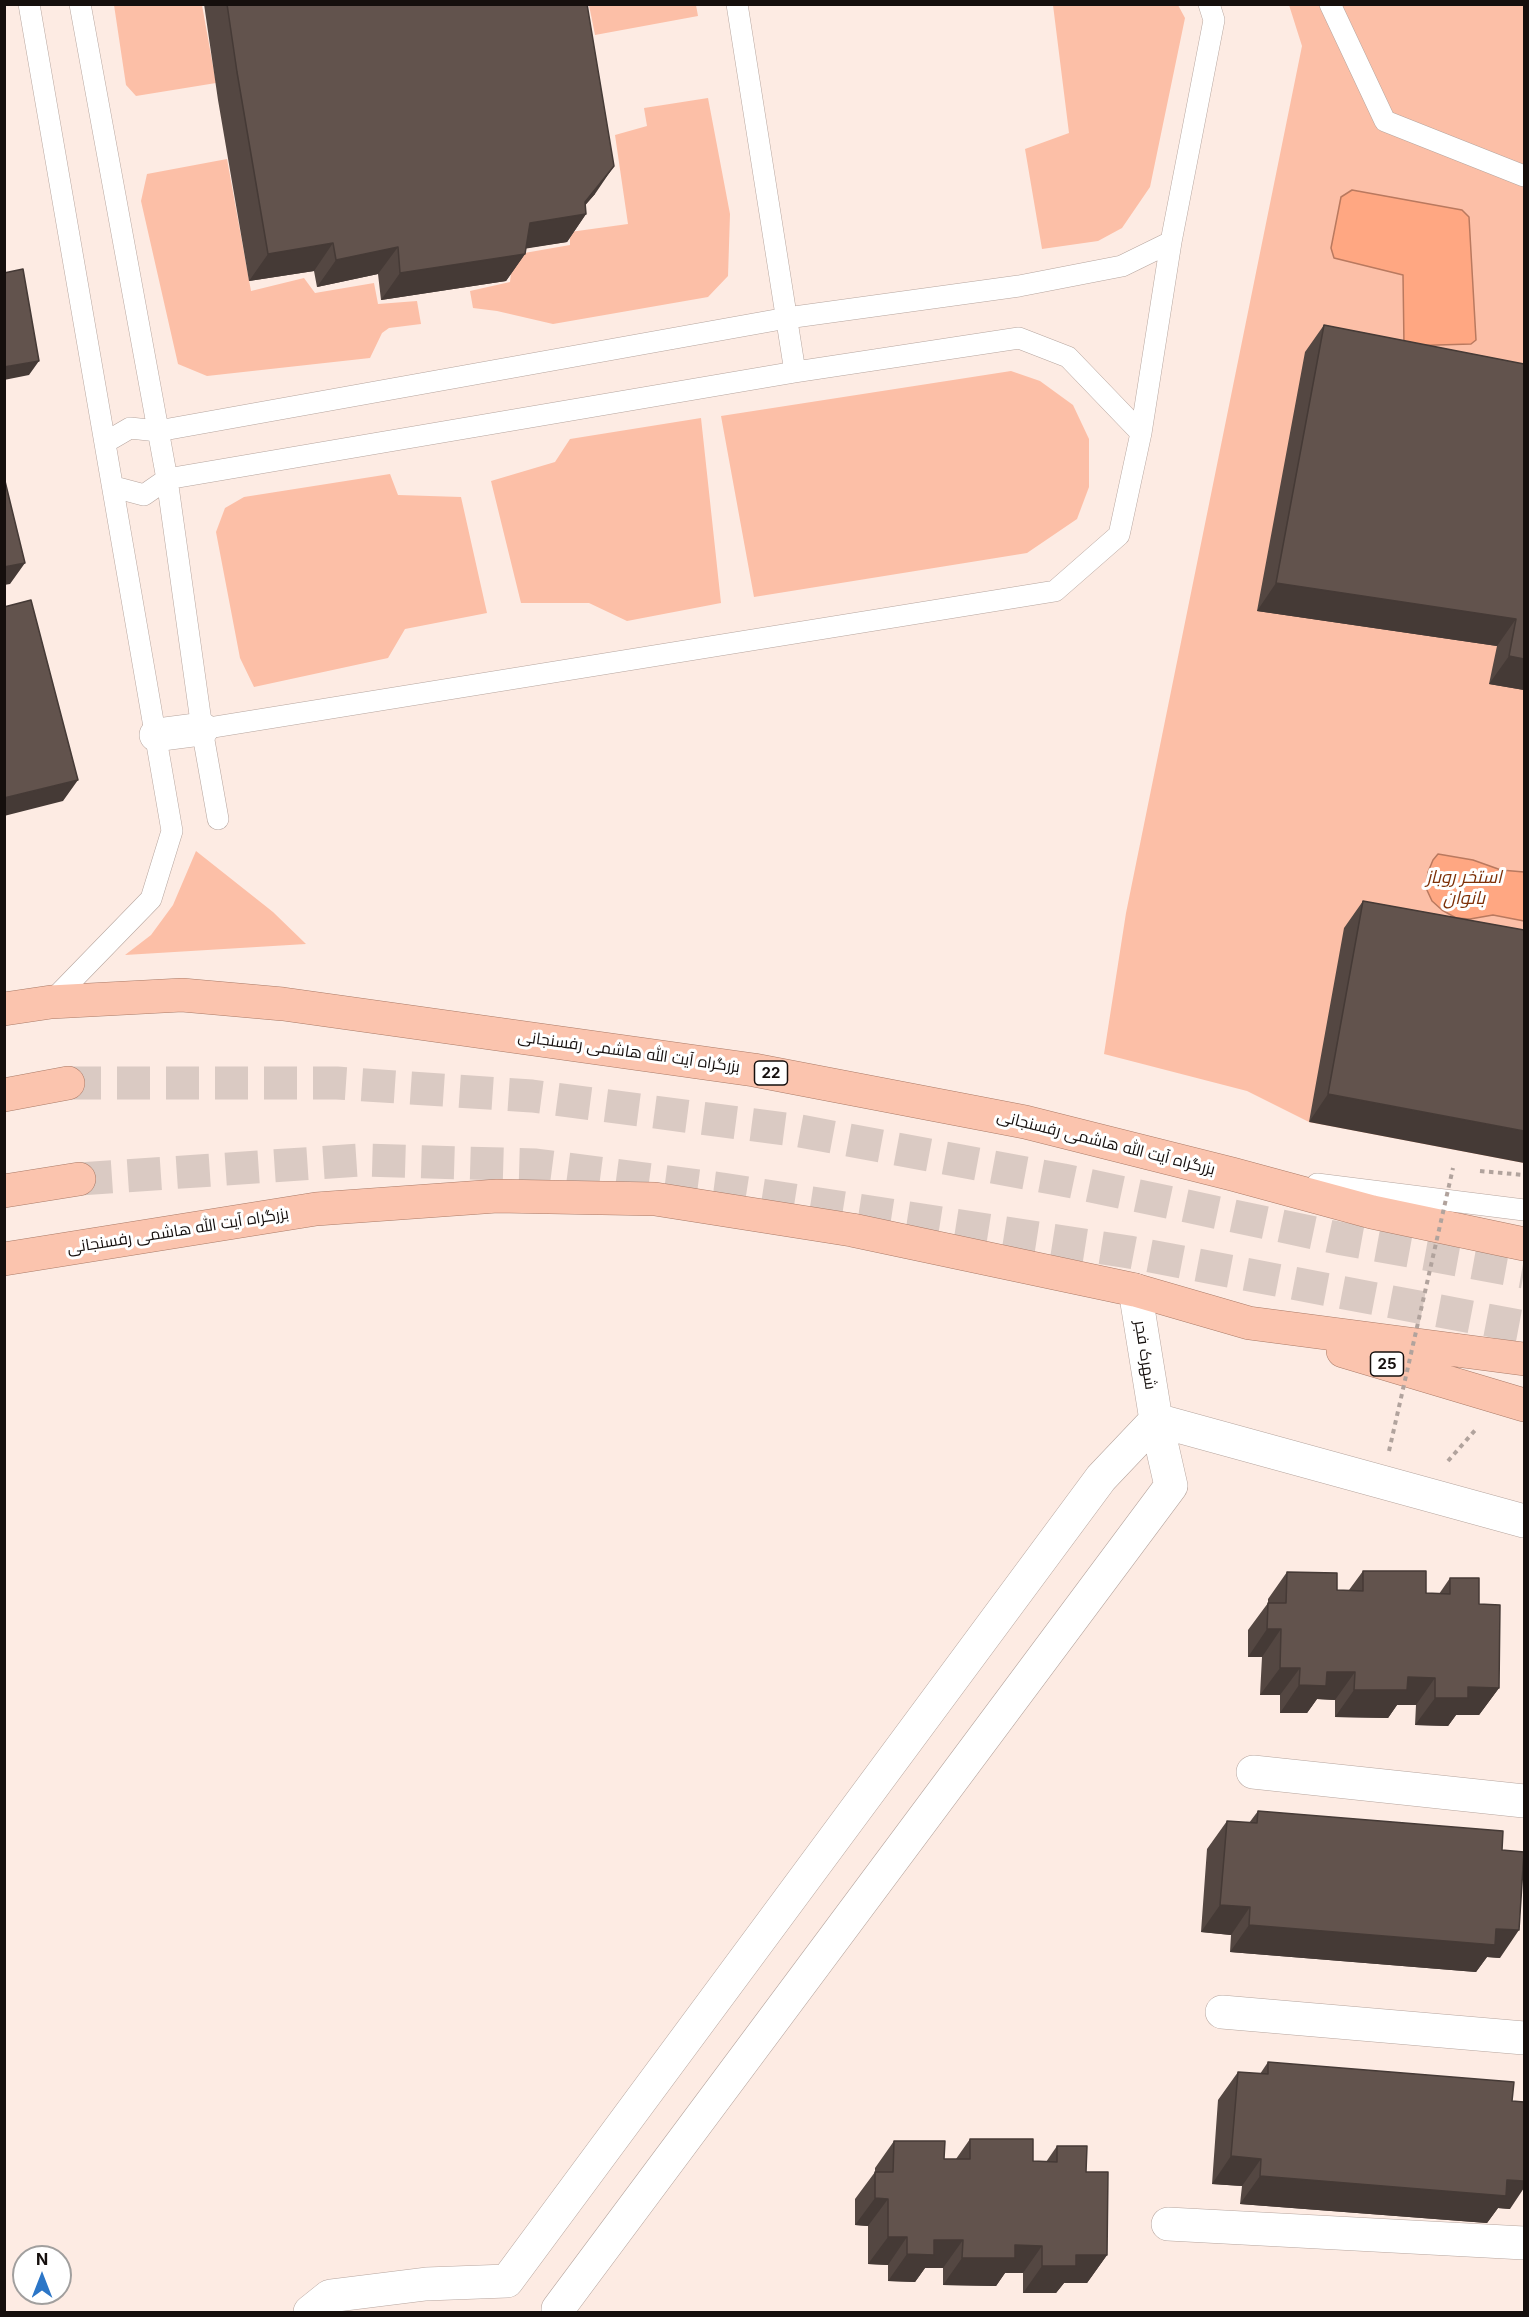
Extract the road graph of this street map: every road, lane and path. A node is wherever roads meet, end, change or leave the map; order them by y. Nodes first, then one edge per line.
1 (29, 4) edge
2 (80, 4) edge
3 (737, 4) edge
4 (1209, 4) edge
5 (1330, 4) edge
6 (1524, 176) edge
7 (1171, 242) junction
8 (787, 318) junction
9 (795, 372) junction
10 (158, 431) junction
11 (1141, 432) junction
12 (106, 442) junction
13 (167, 479) junction
14 (114, 487) junction
15 (202, 729) junction
16 (156, 735) junction
17 (218, 819) dead end
18 (51, 1002) junction
19 (4, 1010) edge
20 (68, 1083) tunnel mouth
21 (4, 1095) edge
22 (1463, 1169) dead end
23 (1473, 1170) dead end
24 (1232, 1174) junction
25 (1524, 1175) edge
26 (79, 1179) tunnel mouth
27 (4, 1191) edge
28 (1524, 1210) edge
29 (1524, 1244) edge
30 (4, 1259) edge
31 (1134, 1290) junction
32 (1250, 1323) junction
33 (1524, 1359) edge
34 (1524, 1405) edge
35 (1156, 1420) junction
36 (1389, 1451) dead end
37 (1524, 1521) edge
38 (1253, 1772) dead end
39 (1524, 1802) edge
40 (1222, 2012) dead end
41 (1524, 2038) edge
42 (1168, 2224) dead end
43 (1524, 2243) edge
44 (310, 2313) edge
45 (558, 2313) edge

1 - 12 lane
2 - 10 lane
3 - 8 lane
4 - 7 lane
5 - 6 lane
7 - 8 lane
7 - 11 lane
8 - 9 lane
8 - 10 lane
9 - 11 lane
9 - 13 lane
10 - 12 lane
10 - 13 lane
11 - 15 lane
12 - 14 lane
13 - 14 lane
13 - 15 lane
14 - 16 lane
15 - 16 street
15 - 17 lane
16 - 18 lane
18 - 19 highway, بزرگراه آیت الله هاشمی رفسنجانی / 22
18 - 24 highway, بزرگراه آیت الله هاشمی رفسنجانی / 22
20 - 21 highway
22 - 36 path, bridge
23 - 25 path
24 - 28 lane
24 - 29 highway, بزرگراه آیت الله هاشمی رفسنجانی / 22
26 - 27 highway
30 - 31 highway, بزرگراه آیت الله هاشمی رفسنجانی
31 - 32 highway, بزرگراه آیت الله هاشمی رفسنجانی
31 - 35 street, شهرک فجر
32 - 33 highway, بزرگراه آیت الله هاشمی رفسنجانی
32 - 34 highway, 25
35 - 37 street
35 - 44 street
35 - 45 street, شهرک فجر
38 - 39 street
40 - 41 street
42 - 43 street

